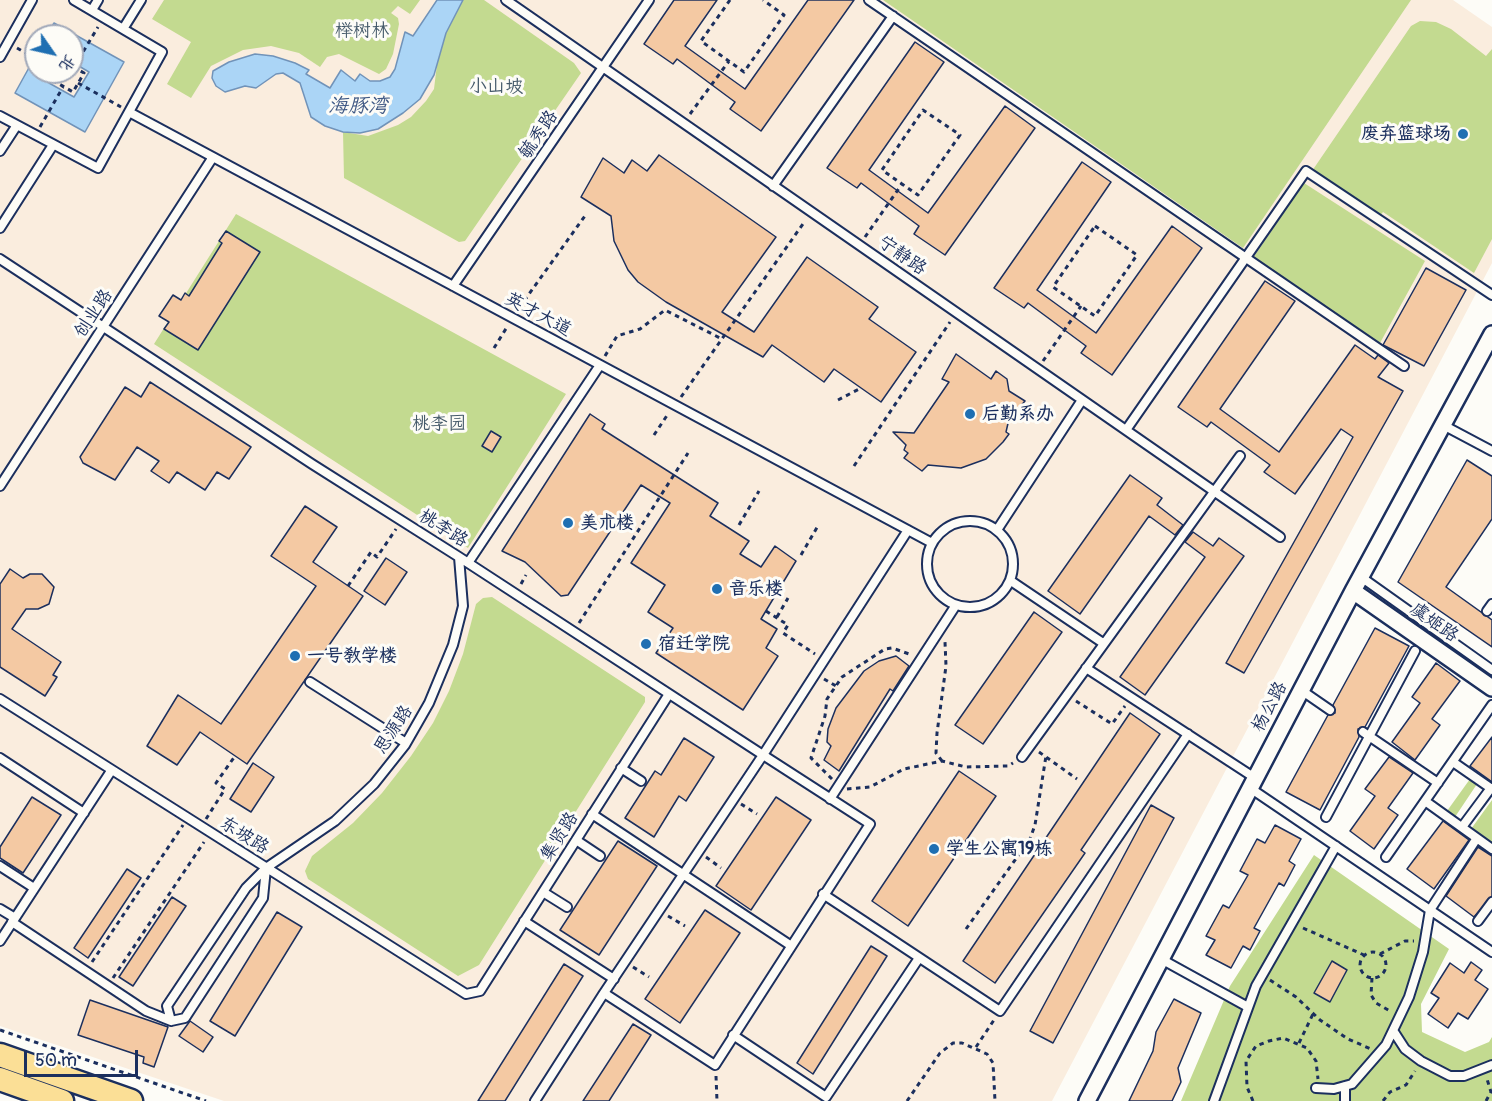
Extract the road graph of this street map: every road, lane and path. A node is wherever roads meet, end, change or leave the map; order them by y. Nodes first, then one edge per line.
1 (32, 0) edge
2 (74, 0) edge
3 (98, 0) edge
4 (141, 0) edge
5 (506, 0) edge
6 (649, 0) edge
7 (730, 0) edge
8 (764, 0) edge
9 (869, 0) edge
10 (92, 10) junction
11 (892, 16) junction
12 (123, 29) junction
13 (96, 31) dead end
14 (4, 41) edge
15 (17, 48) dead end
16 (84, 50) edge
17 (24, 52) edge
18 (0, 57) edge
19 (729, 61) junction
20 (603, 67) junction
21 (58, 84) edge
22 (77, 84) edge
23 (80, 84) edge
24 (63, 87) junction
25 (114, 103) dead end
26 (129, 112) junction
27 (0, 116) edge
28 (683, 123) junction
29 (17, 125) junction
30 (41, 125) dead end
31 (53, 145) junction
32 (0, 151) edge
33 (213, 157) junction
34 (902, 184) junction
35 (773, 186) junction
36 (812, 212) junction
37 (587, 213) dead end
38 (0, 228) edge
39 (859, 245) junction
40 (1245, 258) junction
41 (0, 259) edge
42 (453, 286) junction
43 (1492, 295) edge
44 (1081, 306) junction
45 (956, 313) junction
46 (512, 318) junction
47 (104, 327) junction
48 (1492, 334) edge
49 (722, 339) junction
50 (494, 348) dead end
51 (1041, 364) dead end
52 (600, 365) junction
53 (1404, 366) dead end
54 (861, 388) dead end
55 (838, 400) dead end
56 (1082, 400) junction
57 (675, 405) junction
58 (1443, 425) junction
59 (1126, 430) junction
60 (654, 435) dead end
61 (1492, 451) edge
62 (688, 453) dead end
63 (1240, 456) dead end
64 (854, 466) dead end
65 (0, 486) edge
66 (759, 491) dead end
67 (1214, 492) junction
68 (402, 521) junction
69 (819, 524) dead end
70 (739, 525) dead end
71 (908, 530) junction
72 (997, 530) junction
73 (1280, 537) dead end
74 (932, 543) junction
75 (801, 555) dead end
76 (459, 557) junction
77 (468, 563) junction
78 (1011, 581) junction
79 (1357, 584) junction
80 (348, 586) dead end
81 (788, 598) dead end
82 (956, 605) junction
83 (766, 611) dead end
84 (776, 617) junction
85 (941, 627) junction
86 (573, 632) junction
87 (1103, 643) junction
88 (1415, 651) dead end
89 (825, 660) junction
90 (1086, 668) junction
91 (1492, 670) edge
92 (310, 682) dead end
93 (1492, 688) edge
94 (1301, 690) junction
95 (669, 694) junction
96 (1067, 694) junction
97 (1132, 698) junction
98 (0, 699) edge
99 (1492, 705) edge
100 (1330, 710) dead end
101 (1188, 734) junction
102 (1366, 734) junction
103 (406, 743) junction
104 (1031, 745) junction
105 (763, 755) junction
106 (235, 756) dead end
107 (1046, 756) junction
108 (0, 758) edge
109 (1022, 758) dead end
110 (942, 760) dead end
111 (1453, 762) junction
112 (621, 768) junction
113 (111, 771) junction
114 (1077, 779) dead end
115 (641, 781) dead end
116 (1253, 783) junction
117 (1438, 783) junction
118 (1491, 788) edge
119 (734, 799) junction
120 (830, 799) junction
121 (1425, 801) junction
122 (84, 813) junction
123 (592, 814) junction
124 (757, 814) dead end
125 (1326, 817) dead end
126 (187, 819) junction
127 (201, 827) junction
128 (1462, 827) junction
129 (210, 833) junction
130 (1477, 838) junction
131 (576, 840) junction
132 (1336, 846) junction
133 (1492, 849) edge
134 (699, 852) junction
135 (600, 856) dead end
136 (1386, 857) dead end
137 (0, 866) edge
138 (266, 867) junction
139 (721, 868) dead end
140 (683, 875) junction
141 (34, 888) junction
142 (543, 892) junction
143 (822, 894) junction
144 (1492, 902) edge
145 (567, 907) dead end
146 (0, 909) edge
147 (660, 910) junction
148 (1430, 910) junction
149 (14, 920) junction
150 (524, 921) junction
151 (1478, 921) dead end
152 (1292, 923) junction
153 (685, 926) dead end
154 (966, 929) dead end
155 (0, 941) edge
156 (1425, 941) junction
157 (790, 945) junction
158 (1492, 952) edge
159 (1380, 954) junction
160 (1364, 955) junction
161 (919, 958) junction
162 (1161, 959) junction
163 (625, 962) junction
164 (86, 971) junction
165 (1262, 975) junction
166 (649, 977) dead end
167 (1372, 978) junction
168 (614, 979) junction
169 (108, 986) junction
170 (604, 993) junction
171 (475, 994) joint
172 (1248, 1007) junction
173 (1000, 1011) junction
174 (1313, 1014) junction
175 (1400, 1017) junction
176 (171, 1021) junction
177 (0, 1030) edge
178 (1394, 1032) junction
179 (733, 1035) junction
180 (1299, 1043) junction
181 (975, 1047) junction
182 (1381, 1053) junction
183 (0, 1055) edge
184 (1421, 1061) junction
185 (715, 1065) junction
186 (1489, 1066) edge
187 (0, 1079) edge
188 (1345, 1086) junction
189 (1316, 1088) joint
190 (62, 1101) edge
191 (131, 1101) edge
192 (206, 1101) edge
193 (535, 1101) edge
194 (717, 1101) edge
195 (907, 1101) edge
196 (995, 1101) edge
197 (1087, 1101) edge
198 (1214, 1101) edge
199 (1253, 1101) edge
200 (1346, 1101) edge
201 (1383, 1101) edge
202 (1486, 1101) edge

1 - 14 lane
2 - 10 lane
3 - 10 lane
4 - 12 lane
5 - 20 lane, 宁静路
6 - 20 lane, 毓秀路
7 - 19 path
8 - 19 path
9 - 11 lane
10 - 12 lane
11 - 35 lane
11 - 40 lane
12 - 26 lane
13 - 16 path
14 - 18 lane
15 - 17 path
19 - 28 path
20 - 28 lane, 宁静路
20 - 42 lane, 毓秀路
21 - 24 path
22 - 24 path
23 - 25 path
24 - 30 path
26 - 31 lane
26 - 33 lane, 英才大道
27 - 29 lane
28 - 35 lane, 宁静路
29 - 31 lane
29 - 32 lane
31 - 38 lane
33 - 42 lane, 英才大道
33 - 47 lane, 创业路
34 - 34 path
34 - 39 path
35 - 36 lane, 宁静路
36 - 39 lane, 宁静路
36 - 49 path
37 - 46 path
39 - 45 lane, 宁静路
40 - 43 lane
40 - 53 lane
40 - 59 lane
41 - 47 lane, 桃李路
42 - 46 lane, 英才大道
44 - 44 path
44 - 51 path
45 - 56 lane, 宁静路
45 - 64 path
46 - 50 path
46 - 52 lane, 英才大道
47 - 65 lane, 创业路
47 - 68 lane, 桃李路
48 - 58 street, 杨公路
49 - 52 path
49 - 57 path
52 - 57 lane, 英才大道
52 - 77 lane
54 - 55 path
56 - 59 lane, 宁静路
56 - 72 lane
57 - 60 path
57 - 71 lane, 英才大道
58 - 61 lane
58 - 79 street, 杨公路
59 - 67 lane, 宁静路
62 - 86 path
63 - 67 lane
66 - 70 path
67 - 73 lane, 宁静路
67 - 87 lane
68 - 76 lane, 桃李路
68 - 80 path
69 - 75 path
71 - 74 lane, 英才大道
71 - 89 lane
72 - 74 lane
72 - 78 lane
74 - 82 lane
76 - 77 lane, 桃李路
76 - 103 lane, 思源路
77 - 86 lane, 桃李路
78 - 82 lane
78 - 87 lane
79 - 91 lane
79 - 93 street, 虞姬路
79 - 94 street, 杨公路
81 - 84 path
82 - 85 lane
83 - 84 path
84 - 89 path
85 - 110 path
85 - 120 lane
86 - 95 lane, 桃李路
87 - 90 lane
88 - 102 lane
89 - 105 lane
90 - 96 lane
90 - 97 lane
92 - 103 lane
94 - 100 lane
94 - 116 street, 杨公路
95 - 105 lane, 桃李路
95 - 112 lane, 集贤路
96 - 97 path
96 - 104 lane
97 - 101 lane
98 - 113 lane, 东坡路
99 - 111 lane
101 - 116 lane
101 - 173 lane
102 - 117 lane
102 - 125 lane
103 - 138 lane, 思源路
104 - 107 path
104 - 109 lane
105 - 119 lane
105 - 120 lane, 桃李路
106 - 127 path
107 - 114 path
107 - 154 path
108 - 122 lane
111 - 117 lane
111 - 118 lane
112 - 115 lane
112 - 123 lane, 集贤路
113 - 122 lane
113 - 126 lane, 东坡路
116 - 132 lane
116 - 162 street, 杨公路
117 - 121 lane
118 - 128 lane
119 - 124 path
119 - 134 lane
120 - 143 lane, 桃李路
121 - 128 lane
121 - 136 lane
122 - 141 lane
123 - 131 lane, 集贤路
123 - 140 lane
126 - 127 lane, 东坡路
126 - 164 path
127 - 129 lane, 东坡路
128 - 130 lane
129 - 138 lane, 东坡路
129 - 169 path
130 - 133 lane
130 - 148 lane
131 - 135 lane
131 - 142 lane, 集贤路
132 - 148 lane
132 - 152 lane
134 - 139 path
134 - 140 lane
137 - 141 lane
138 - 171 lane, 东坡路
138 - 176 lane, 思源路
138 - 176 lane
140 - 147 lane
140 - 157 lane
141 - 149 lane
142 - 145 lane
142 - 150 lane, 集贤路
143 - 157 lane
143 - 161 lane
144 - 151 lane
146 - 149 lane
147 - 153 path
147 - 163 lane
148 - 156 lane
148 - 158 lane
149 - 155 lane
149 - 164 lane
150 - 168 lane
150 - 171 lane, 集贤路
152 - 160 path
152 - 165 lane
156 - 159 path
156 - 175 lane
157 - 179 lane
159 - 160 path
159 - 167 path
160 - 167 path
161 - 173 lane
161 - 179 lane
162 - 172 lane
162 - 197 street, 杨公路
163 - 166 path
163 - 168 lane
164 - 169 lane
165 - 172 lane
165 - 174 path
167 - 175 path
168 - 170 lane
169 - 176 lane
170 - 185 lane
170 - 193 lane
172 - 198 lane
173 - 181 path
174 - 180 path
174 - 182 path
175 - 178 lane
177 - 192 path
178 - 182 lane
178 - 184 lane
179 - 185 lane
180 - 189 path
180 - 199 path
181 - 195 path
181 - 196 path
182 - 188 lane
183 - 191 main road
184 - 186 lane
184 - 201 path
185 - 194 path
186 - 202 path
187 - 190 main road
188 - 189 lane
188 - 200 lane

